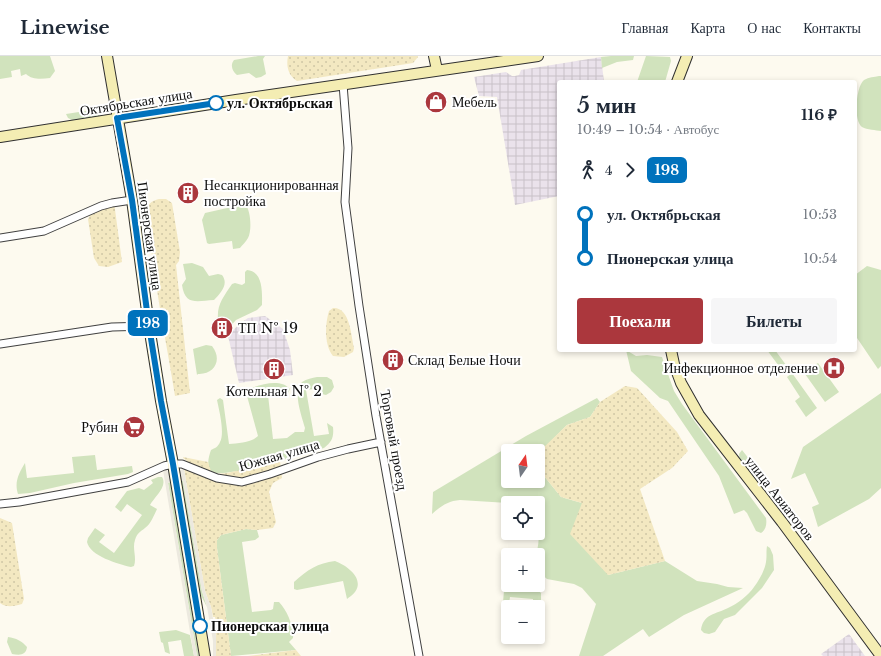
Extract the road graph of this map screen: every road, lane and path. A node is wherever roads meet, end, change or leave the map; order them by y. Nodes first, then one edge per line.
1 (107, 56) edge
2 (434, 56) edge
3 (538, 56) edge
4 (687, 56) edge
5 (437, 70) junction
6 (678, 80) edge
7 (343, 84) junction
8 (117, 118) junction
9 (0, 138) edge
10 (132, 200) junction
11 (0, 238) edge
12 (149, 326) junction
13 (0, 344) edge
14 (671, 352) edge
15 (381, 442) junction
16 (173, 464) junction
17 (0, 504) edge
18 (204, 656) edge
19 (419, 656) edge
20 (881, 656) edge

1 - 8 main road, Пионерская улица
2 - 5 main road
3 - 5 main road, Октябрьская улица
4 - 6 main road
5 - 7 main road, Октябрьская улица
7 - 8 main road, Октябрьская улица
7 - 15 street, Торговый проезд
8 - 9 main road, Октябрьская улица
8 - 10 main road, Пионерская улица
10 - 11 street
10 - 12 main road, Пионерская улица
12 - 13 street
12 - 16 main road, Пионерская улица
14 - 20 main road, улица Авиаторов
15 - 16 street, Южная улица
15 - 19 street, Торговый проезд
16 - 17 street
16 - 18 main road, Пионерская улица

